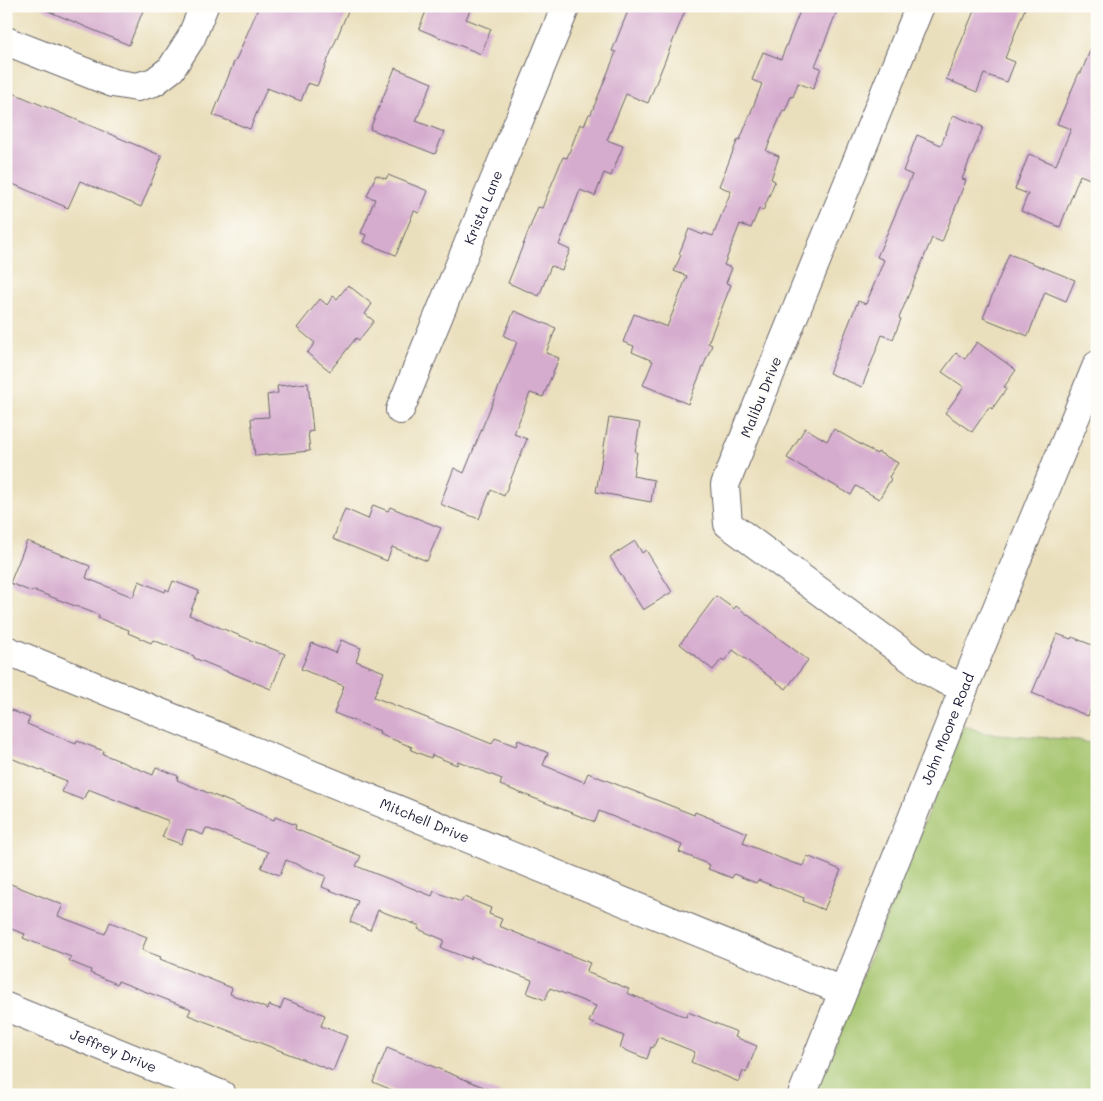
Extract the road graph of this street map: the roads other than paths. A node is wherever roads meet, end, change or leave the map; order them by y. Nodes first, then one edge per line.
1 (204, 6) edge
2 (566, 6) edge
3 (920, 6) edge
4 (6, 40) edge
5 (1097, 365) edge
6 (400, 410) dead end
7 (6, 650) edge
8 (964, 688) junction
9 (843, 991) junction
10 (6, 1007) edge
11 (222, 1095) edge
12 (802, 1095) edge

1 - 4 street
2 - 6 street, Krista Lane
3 - 8 street, Malibu Drive
5 - 8 street, John Moore Road
7 - 9 street, Mitchell Drive
8 - 9 street, John Moore Road
9 - 12 street, John Moore Road
10 - 11 street, Jeffrey Drive

